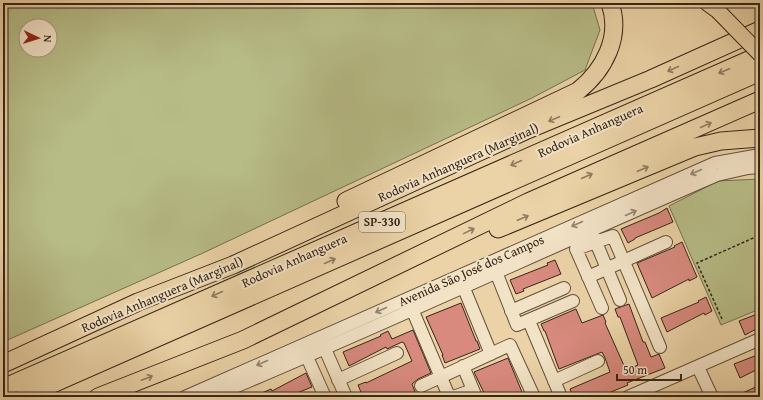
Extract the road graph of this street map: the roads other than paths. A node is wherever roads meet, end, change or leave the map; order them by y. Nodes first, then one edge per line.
1 (610, 3) edge
2 (718, 6) edge
3 (760, 30) edge
4 (760, 43) edge
5 (760, 55) edge
6 (760, 72) edge
7 (760, 100) edge
8 (760, 138) edge
9 (760, 155) edge
10 (760, 168) edge
11 (594, 236) junction
12 (666, 242) dead end
13 (267, 248) junction
14 (624, 261) junction
15 (233, 265) junction
16 (608, 269) junction
17 (496, 272) junction
18 (588, 277) junction
19 (463, 286) junction
20 (564, 288) dead end
21 (620, 300) dead end
22 (573, 301) dead end
23 (412, 308) junction
24 (602, 308) dead end
25 (511, 311) junction
26 (529, 321) junction
27 (760, 339) edge
28 (243, 340) junction
29 (660, 348) dead end
30 (324, 349) junction
31 (397, 353) dead end
32 (491, 354) junction
33 (307, 357) junction
34 (598, 362) dead end
35 (3, 364) edge
36 (463, 366) junction
37 (698, 367) junction
38 (441, 377) junction
39 (24, 379) junction
40 (554, 381) junction
41 (421, 386) dead end
42 (3, 388) edge
43 (342, 389) edge
44 (475, 394) edge
45 (23, 397) edge
46 (98, 397) edge
47 (185, 397) edge
48 (211, 397) edge
49 (325, 397) edge
50 (534, 397) edge
51 (561, 397) edge
52 (628, 397) edge
53 (712, 397) edge

1 - 13 highway
2 - 4 main road
2 - 5 main road, bridge
3 -> 13 highway, Rodovia Anhanguera (Marginal)
5 -> 39 highway, Rodovia Anhanguera / SP-330
45 -> 6 highway, Rodovia Anhanguera / SP-330
28 -> 7 highway
28 -> 8 highway
9 -> 47 street, Avenida São José dos Campos
11 -> 10 street, Avenida São José dos Campos
11 - 14 street
11 - 16 street
11 - 17 street, Avenida São José dos Campos
11 - 18 street
12 - 14 street
13 - 15 highway, Rodovia Anhanguera (Marginal)
14 - 16 street
14 - 29 street
15 - 35 highway, Rodovia Anhanguera (Marginal)
15 - 39 highway
16 - 18 street
16 - 21 street
17 - 19 street, Avenida São José dos Campos
17 - 25 street
18 - 24 street
19 - 23 street, Avenida São José dos Campos
19 - 32 street
20 - 25 street
22 - 26 street
23 - 30 street, Avenida São José dos Campos
23 - 38 street
25 - 26 street
26 - 40 street
27 - 37 street
46 -> 28 highway
30 - 33 street, Avenida São José dos Campos
30 - 43 street
31 - 43 street
32 - 36 street
32 - 50 street
33 - 48 street, Avenida São José dos Campos
33 - 49 street
34 - 40 street
36 - 38 street
36 - 44 street
37 - 52 street
37 - 53 street
38 - 41 street
38 - 44 street
39 - 42 highway, Rodovia Anhanguera / SP-330
40 - 51 street
43 - 49 street

